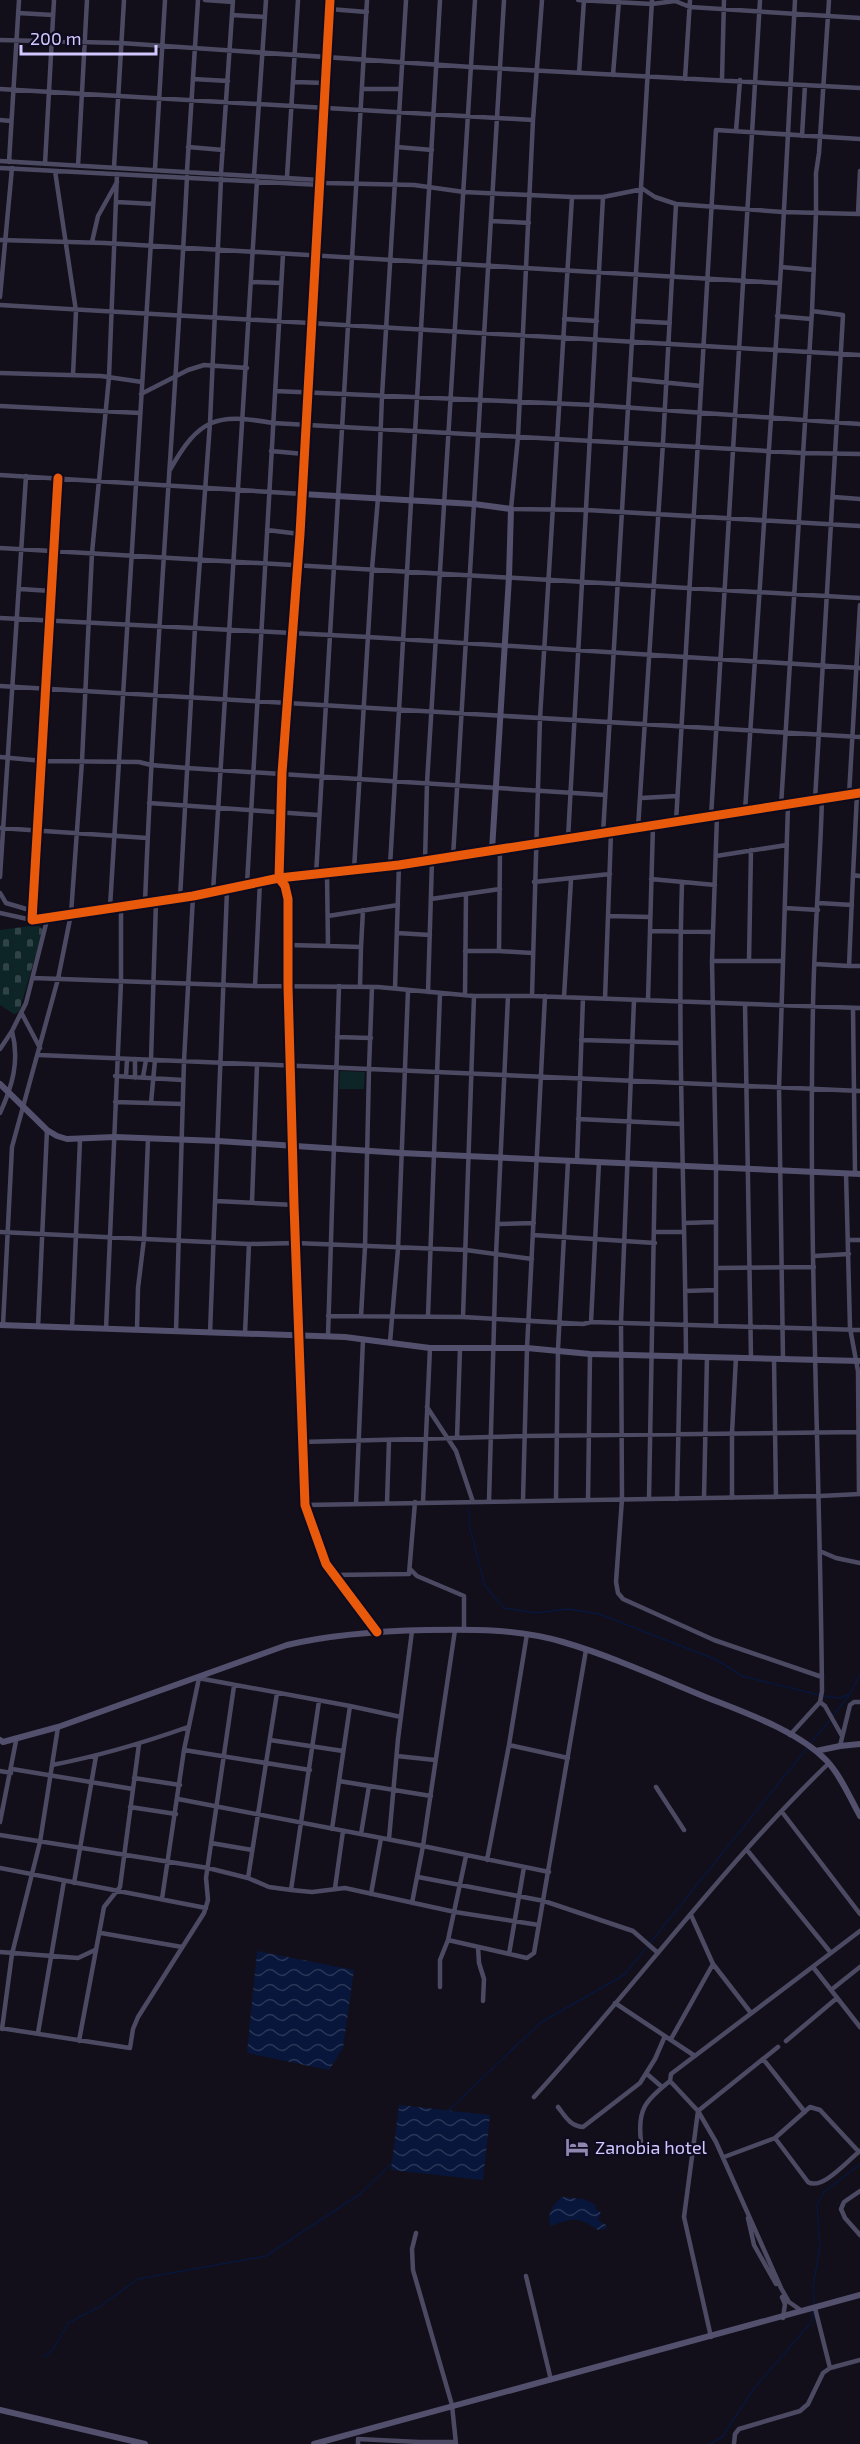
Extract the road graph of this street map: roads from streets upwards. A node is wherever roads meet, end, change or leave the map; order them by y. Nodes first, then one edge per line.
1 (19, 0) edge
2 (54, 0) edge
3 (87, 0) edge
4 (124, 0) edge
5 (165, 0) edge
6 (198, 0) edge
7 (205, 0) edge
8 (266, 0) edge
9 (298, 0) edge
10 (330, 0) edge
11 (367, 0) edge
12 (406, 0) edge
13 (440, 0) edge
14 (475, 0) edge
15 (504, 0) edge
16 (542, 0) edge
17 (578, 0) edge
18 (584, 0) edge
19 (690, 0) edge
20 (724, 0) edge
21 (760, 0) edge
22 (795, 0) edge
23 (829, 0) edge
24 (233, 1) edge
25 (619, 1) edge
26 (652, 2) edge
27 (690, 7) junction
28 (329, 9) junction
29 (724, 10) junction
30 (759, 11) junction
31 (366, 12) junction
32 (18, 13) junction
33 (794, 14) junction
34 (53, 15) junction
35 (232, 15) junction
36 (827, 16) junction
37 (265, 17) junction
38 (860, 18) edge
39 (0, 40) edge
40 (16, 40) junction
41 (51, 42) junction
42 (85, 43) junction
43 (121, 44) junction
44 (163, 46) junction
45 (195, 48) junction
46 (229, 51) junction
47 (262, 53) junction
48 (295, 56) junction
49 (327, 58) junction
50 (364, 59) junction
51 (402, 61) junction
52 (437, 63) junction
53 (471, 67) junction
54 (501, 69) junction
55 (537, 71) junction
56 (579, 73) junction
57 (613, 75) junction
58 (649, 77) junction
59 (193, 79) junction
60 (685, 79) junction
61 (722, 79) junction
62 (740, 80) junction
63 (228, 81) junction
64 (755, 81) junction
65 (294, 82) junction
66 (326, 83) junction
67 (790, 84) junction
68 (805, 85) junction
69 (824, 85) junction
70 (860, 88) edge
71 (0, 89) edge
72 (13, 89) junction
73 (362, 89) junction
74 (400, 89) junction
75 (49, 91) junction
76 (82, 93) junction
77 (118, 96) junction
78 (159, 98) junction
79 (192, 100) junction
80 (226, 103) junction
81 (259, 105) junction
82 (292, 107) junction
83 (324, 108) junction
84 (361, 110) junction
85 (399, 112) junction
86 (434, 114) junction
87 (468, 117) junction
88 (499, 118) junction
89 (0, 120) edge
90 (533, 120) junction
91 (11, 121) junction
92 (736, 131) junction
93 (752, 132) junction
94 (786, 135) junction
95 (802, 136) junction
96 (821, 136) junction
97 (860, 139) edge
98 (188, 147) junction
99 (397, 147) junction
100 (223, 150) junction
101 (432, 150) junction
102 (0, 161) edge
103 (9, 162) junction
104 (45, 164) junction
105 (78, 166) junction
106 (114, 167) junction
107 (0, 168) edge
108 (12, 168) junction
109 (155, 169) junction
110 (55, 171) junction
111 (860, 171) edge
112 (117, 174) junction
113 (187, 174) junction
114 (254, 175) junction
115 (155, 176) junction
116 (221, 176) junction
117 (287, 177) junction
118 (257, 181) junction
119 (117, 182) junction
120 (321, 183) junction
121 (356, 184) junction
122 (395, 185) junction
123 (430, 188) junction
124 (643, 189) junction
125 (464, 192) junction
126 (493, 194) junction
127 (530, 194) junction
128 (572, 197) junction
129 (603, 197) junction
130 (117, 202) junction
131 (153, 204) junction
132 (676, 204) junction
133 (711, 205) junction
134 (747, 209) junction
135 (783, 212) junction
136 (816, 213) junction
137 (859, 214) edge
138 (492, 221) junction
139 (529, 223) junction
140 (2, 240) edge
141 (67, 241) junction
142 (92, 242) junction
143 (114, 243) junction
144 (151, 247) junction
145 (183, 249) junction
146 (218, 251) junction
147 (253, 252) junction
148 (283, 254) junction
149 (315, 256) junction
150 (352, 259) junction
151 (389, 261) junction
152 (426, 263) junction
153 (460, 265) junction
154 (489, 267) junction
155 (781, 267) junction
156 (527, 270) junction
157 (814, 270) junction
158 (567, 272) junction
159 (600, 273) junction
160 (636, 276) junction
161 (673, 278) junction
162 (708, 279) junction
163 (252, 282) junction
164 (743, 282) junction
165 (281, 283) junction
166 (779, 283) junction
167 (0, 297) edge
168 (0, 305) edge
169 (76, 311) junction
170 (812, 311) junction
171 (112, 312) junction
172 (146, 314) junction
173 (179, 316) junction
174 (777, 316) junction
175 (214, 318) junction
176 (564, 319) junction
177 (811, 319) junction
178 (249, 320) junction
179 (597, 321) junction
180 (633, 321) junction
181 (279, 322) junction
182 (670, 323) junction
183 (312, 324) junction
184 (348, 326) junction
185 (386, 327) junction
186 (421, 330) junction
187 (456, 332) junction
188 (485, 333) junction
189 (523, 336) junction
190 (563, 338) junction
191 (596, 340) junction
192 (632, 343) junction
193 (669, 345) junction
194 (704, 346) junction
195 (739, 348) junction
196 (775, 351) junction
197 (809, 353) junction
198 (840, 355) junction
199 (860, 356) edge
200 (212, 364) junction
201 (246, 368) junction
202 (0, 373) edge
203 (73, 375) junction
204 (109, 376) junction
205 (177, 376) junction
206 (630, 379) junction
207 (142, 382) junction
208 (667, 382) junction
209 (701, 386) junction
210 (275, 391) junction
211 (307, 392) junction
212 (141, 394) junction
213 (344, 394) junction
214 (382, 396) junction
215 (418, 398) junction
216 (452, 400) junction
217 (481, 401) junction
218 (520, 402) junction
219 (559, 403) junction
220 (593, 405) junction
221 (0, 406) edge
222 (628, 409) junction
223 (665, 411) junction
224 (106, 412) junction
225 (140, 413) junction
226 (699, 413) junction
227 (735, 416) junction
228 (244, 418) junction
229 (771, 418) junction
230 (804, 420) junction
231 (210, 423) junction
232 (273, 423) junction
233 (838, 423) junction
234 (305, 424) junction
235 (860, 424) edge
236 (343, 426) junction
237 (380, 429) junction
238 (416, 430) junction
239 (449, 433) junction
240 (478, 435) junction
241 (518, 437) junction
242 (557, 439) junction
243 (591, 440) junction
244 (627, 442) junction
245 (663, 443) junction
246 (698, 446) junction
247 (733, 449) junction
248 (272, 451) junction
249 (769, 451) junction
250 (802, 453) junction
251 (304, 454) junction
252 (836, 454) junction
253 (860, 454) edge
254 (170, 471) junction
255 (0, 475) edge
256 (26, 476) junction
257 (58, 478) junction
258 (98, 481) junction
259 (136, 483) junction
260 (168, 485) junction
261 (204, 487) junction
262 (239, 489) junction
263 (269, 491) junction
264 (302, 494) junction
265 (338, 496) junction
266 (834, 497) junction
267 (378, 498) junction
268 (860, 499) edge
269 (411, 500) junction
270 (445, 502) junction
271 (474, 504) junction
272 (511, 509) junction
273 (552, 509) junction
274 (587, 510) junction
275 (621, 512) junction
276 (659, 516) junction
277 (693, 517) junction
278 (728, 519) junction
279 (764, 521) junction
280 (797, 523) junction
281 (832, 525) junction
282 (860, 526) edge
283 (267, 530) junction
284 (300, 534) junction
285 (0, 548) edge
286 (21, 549) junction
287 (53, 551) junction
288 (92, 553) junction
289 (132, 555) junction
290 (164, 557) junction
291 (199, 559) junction
292 (234, 561) junction
293 (265, 562) junction
294 (296, 565) junction
295 (334, 567) junction
296 (372, 569) junction
297 (407, 571) junction
298 (441, 574) junction
299 (470, 575) junction
300 (509, 577) junction
301 (548, 580) junction
302 (582, 582) junction
303 (617, 584) junction
304 (655, 586) junction
305 (690, 588) junction
306 (20, 589) junction
307 (724, 590) junction
308 (51, 591) junction
309 (760, 593) junction
310 (793, 595) junction
311 (828, 597) junction
312 (860, 598) edge
313 (860, 605) edge
314 (0, 618) edge
315 (18, 619) junction
316 (49, 621) junction
317 (89, 623) junction
318 (127, 626) junction
319 (160, 627) junction
320 (195, 628) junction
321 (229, 630) junction
322 (261, 633) junction
323 (292, 634) junction
324 (329, 635) junction
325 (368, 637) junction
326 (404, 640) junction
327 (437, 642) junction
328 (467, 644) junction
329 (505, 646) junction
330 (544, 648) junction
331 (579, 650) junction
332 (613, 652) junction
333 (651, 654) junction
334 (686, 656) junction
335 (720, 659) junction
336 (756, 661) junction
337 (790, 663) junction
338 (823, 665) junction
339 (858, 668) edge
340 (0, 686) edge
341 (13, 687) junction
342 (47, 688) junction
343 (86, 691) junction
344 (123, 693) junction
345 (156, 695) junction
346 (191, 697) junction
347 (225, 699) junction
348 (256, 701) junction
349 (287, 703) junction
350 (326, 705) junction
351 (363, 706) junction
352 (400, 709) junction
353 (433, 711) junction
354 (463, 713) junction
355 (500, 716) junction
356 (540, 718) junction
357 (573, 721) junction
358 (609, 723) junction
359 (646, 725) junction
360 (682, 727) junction
361 (716, 727) junction
362 (752, 730) junction
363 (786, 732) junction
364 (819, 734) junction
365 (851, 737) junction
366 (860, 737) edge
367 (0, 757) edge
368 (8, 758) junction
369 (43, 760) junction
370 (82, 761) junction
371 (118, 763) junction
372 (152, 765) junction
373 (187, 768) junction
374 (220, 770) junction
375 (252, 772) junction
376 (282, 773) junction
377 (321, 776) junction
378 (359, 778) junction
379 (394, 780) junction
380 (427, 783) junction
381 (457, 785) junction
382 (495, 787) junction
383 (537, 790) junction
384 (569, 793) junction
385 (859, 793) edge
386 (605, 795) junction
387 (849, 795) junction
388 (677, 796) junction
389 (641, 798) junction
390 (819, 800) junction
391 (149, 803) junction
392 (184, 805) junction
393 (785, 805) junction
394 (218, 807) junction
395 (250, 810) junction
396 (281, 811) junction
397 (745, 811) junction
398 (318, 815) junction
399 (714, 816) junction
400 (676, 822) junction
401 (653, 826) junction
402 (2, 828) edge
403 (639, 828) junction
404 (38, 831) junction
405 (611, 832) junction
406 (77, 833) junction
407 (603, 834) junction
408 (114, 836) junction
409 (147, 838) junction
410 (858, 838) edge
411 (568, 839) junction
412 (536, 844) junction
413 (787, 845) junction
414 (500, 849) junction
415 (492, 850) junction
416 (751, 850) junction
417 (716, 856) junction
418 (453, 857) junction
419 (432, 860) junction
420 (425, 861) junction
421 (390, 866) junction
422 (399, 866) junction
423 (354, 870) junction
424 (327, 874) junction
425 (610, 874) junction
426 (316, 875) junction
427 (853, 875) junction
428 (860, 876) edge
429 (0, 877) edge
430 (279, 878) junction
431 (571, 879) junction
432 (651, 879) junction
433 (260, 881) junction
434 (534, 882) junction
435 (682, 882) junction
436 (247, 884) junction
437 (715, 885) junction
438 (500, 888) junction
439 (227, 890) junction
440 (213, 892) junction
441 (0, 894) edge
442 (466, 894) junction
443 (193, 896) junction
444 (180, 898) junction
445 (431, 899) junction
446 (156, 901) junction
447 (145, 903) junction
448 (819, 903) junction
449 (398, 905) junction
450 (852, 905) junction
451 (122, 906) junction
452 (110, 908) junction
453 (785, 908) junction
454 (363, 910) junction
455 (818, 910) junction
456 (33, 912) junction
457 (851, 912) junction
458 (0, 913) edge
459 (860, 913) edge
460 (71, 914) junction
461 (328, 916) junction
462 (608, 916) junction
463 (650, 917) junction
464 (32, 920) junction
465 (47, 920) junction
466 (650, 931) junction
467 (680, 932) junction
468 (713, 932) junction
469 (397, 933) junction
470 (430, 935) junction
471 (289, 945) junction
472 (328, 946) junction
473 (361, 947) junction
474 (465, 951) junction
475 (499, 951) junction
476 (532, 953) junction
477 (749, 961) junction
478 (782, 961) junction
479 (712, 962) junction
480 (815, 964) junction
481 (849, 966) junction
482 (860, 966) edge
483 (33, 978) junction
484 (58, 980) junction
485 (121, 982) junction
486 (154, 983) junction
487 (188, 984) junction
488 (224, 985) junction
489 (255, 986) junction
490 (288, 986) junction
491 (339, 986) junction
492 (360, 987) junction
493 (372, 987) junction
494 (395, 988) junction
495 (408, 990) junction
496 (428, 992) junction
497 (440, 993) junction
498 (465, 995) junction
499 (474, 996) junction
500 (508, 996) junction
501 (532, 996) junction
502 (545, 996) junction
503 (564, 997) junction
504 (583, 998) junction
505 (605, 999) junction
506 (634, 1000) junction
507 (648, 1000) junction
508 (680, 1002) junction
509 (712, 1003) junction
510 (744, 1004) junction
511 (780, 1005) junction
512 (813, 1006) junction
513 (853, 1008) junction
514 (860, 1008) edge
515 (22, 1014) junction
516 (12, 1031) junction
517 (337, 1037) junction
518 (371, 1038) junction
519 (581, 1040) junction
520 (632, 1041) junction
521 (680, 1043) junction
522 (40, 1048) junction
523 (0, 1050) edge
524 (39, 1055) junction
525 (116, 1059) junction
526 (127, 1059) junction
527 (135, 1059) junction
528 (150, 1060) junction
529 (184, 1061) junction
530 (221, 1063) junction
531 (257, 1065) junction
532 (291, 1067) junction
533 (336, 1068) junction
534 (369, 1069) junction
535 (404, 1070) junction
536 (437, 1071) junction
537 (472, 1074) junction
538 (115, 1076) junction
539 (505, 1076) junction
540 (126, 1077) junction
541 (143, 1077) junction
542 (135, 1078) junction
543 (153, 1078) junction
544 (541, 1078) junction
545 (580, 1079) junction
546 (183, 1080) junction
547 (630, 1081) junction
548 (680, 1083) junction
549 (0, 1084) edge
550 (715, 1085) junction
551 (746, 1086) junction
552 (779, 1088) junction
553 (813, 1089) junction
554 (854, 1091) junction
555 (860, 1091) edge
556 (9, 1094) junction
557 (115, 1102) junction
558 (151, 1103) junction
559 (183, 1104) junction
560 (23, 1109) junction
561 (0, 1113) edge
562 (578, 1119) junction
563 (629, 1122) junction
564 (681, 1124) junction
565 (47, 1130) junction
566 (115, 1137) junction
567 (148, 1138) junction
568 (80, 1140) junction
569 (182, 1140) junction
570 (218, 1141) junction
571 (254, 1143) junction
572 (294, 1145) junction
573 (333, 1149) junction
574 (367, 1151) junction
575 (401, 1153) junction
576 (435, 1154) junction
577 (469, 1156) junction
578 (500, 1158) junction
579 (537, 1159) junction
580 (568, 1161) junction
581 (577, 1161) junction
582 (599, 1162) junction
583 (627, 1164) junction
584 (656, 1165) junction
585 (684, 1166) junction
586 (716, 1167) junction
587 (747, 1169) junction
588 (780, 1170) junction
589 (812, 1172) junction
590 (846, 1173) junction
591 (858, 1174) edge
592 (216, 1200) junction
593 (252, 1202) junction
594 (294, 1205) junction
595 (716, 1222) junction
596 (534, 1223) junction
597 (684, 1223) junction
598 (498, 1224) junction
599 (0, 1232) edge
600 (655, 1232) junction
601 (684, 1232) junction
602 (9, 1234) junction
603 (533, 1235) junction
604 (43, 1236) junction
605 (76, 1236) junction
606 (110, 1238) junction
607 (564, 1238) junction
608 (144, 1239) junction
609 (594, 1240) junction
610 (849, 1240) junction
611 (860, 1240) edge
612 (179, 1241) junction
613 (213, 1242) junction
614 (624, 1242) junction
615 (296, 1243) junction
616 (655, 1243) junction
617 (249, 1244) junction
618 (331, 1245) junction
619 (365, 1247) junction
620 (398, 1249) junction
621 (431, 1250) junction
622 (466, 1250) junction
623 (849, 1254) junction
624 (496, 1255) junction
625 (814, 1256) junction
626 (532, 1259) junction
627 (814, 1267) junction
628 (716, 1268) junction
629 (749, 1268) junction
630 (781, 1268) junction
631 (715, 1290) junction
632 (685, 1291) junction
633 (328, 1316) junction
634 (361, 1316) junction
635 (428, 1316) junction
636 (392, 1317) junction
637 (463, 1317) junction
638 (494, 1319) junction
639 (530, 1320) junction
640 (591, 1322) junction
641 (621, 1322) junction
642 (560, 1323) junction
643 (653, 1323) junction
644 (2, 1325) edge
645 (686, 1325) junction
646 (716, 1325) junction
647 (749, 1325) junction
648 (782, 1326) junction
649 (38, 1327) junction
650 (815, 1327) junction
651 (72, 1328) junction
652 (850, 1328) junction
653 (106, 1329) junction
654 (137, 1329) junction
655 (860, 1330) edge
656 (176, 1331) junction
657 (210, 1333) junction
658 (245, 1334) junction
659 (298, 1335) junction
660 (327, 1336) junction
661 (363, 1338) junction
662 (390, 1341) junction
663 (494, 1347) junction
664 (430, 1348) junction
665 (527, 1348) junction
666 (460, 1349) junction
667 (558, 1349) junction
668 (590, 1354) junction
669 (622, 1355) junction
670 (652, 1355) junction
671 (683, 1357) junction
672 (707, 1357) junction
673 (736, 1358) junction
674 (751, 1358) junction
675 (774, 1359) junction
676 (783, 1359) junction
677 (816, 1360) junction
678 (859, 1361) edge
679 (426, 1407) junction
680 (817, 1432) junction
681 (859, 1432) edge
682 (732, 1433) junction
683 (774, 1433) junction
684 (677, 1434) junction
685 (704, 1434) junction
686 (649, 1435) junction
687 (525, 1436) junction
688 (588, 1436) junction
689 (621, 1436) junction
690 (557, 1437) junction
691 (457, 1438) junction
692 (491, 1438) junction
693 (449, 1439) junction
694 (388, 1440) junction
695 (425, 1440) junction
696 (360, 1441) junction
697 (301, 1442) junction
698 (860, 1494) edge
699 (820, 1496) junction
700 (776, 1497) junction
701 (677, 1498) junction
702 (704, 1498) junction
703 (732, 1498) junction
704 (622, 1499) junction
705 (649, 1499) junction
706 (523, 1500) junction
707 (556, 1500) junction
708 (588, 1500) junction
709 (489, 1501) junction
710 (415, 1502) junction
711 (423, 1502) junction
712 (473, 1502) junction
713 (387, 1503) junction
714 (356, 1504) junction
715 (305, 1505) junction
716 (822, 1552) junction
717 (860, 1563) edge
718 (411, 1569) junction
719 (333, 1575) junction
720 (454, 1630) junction
721 (464, 1630) junction
722 (412, 1631) junction
723 (377, 1632) junction
724 (527, 1635) junction
725 (586, 1650) junction
726 (822, 1677) junction
727 (198, 1678) junction
728 (234, 1686) junction
729 (277, 1693) junction
730 (319, 1701) junction
731 (821, 1701) junction
732 (860, 1701) edge
733 (350, 1706) junction
734 (401, 1717) junction
735 (58, 1727) junction
736 (188, 1727) junction
737 (790, 1736) junction
738 (842, 1736) junction
739 (270, 1740) junction
740 (16, 1741) junction
741 (1, 1742) edge
742 (140, 1744) junction
743 (860, 1744) edge
744 (509, 1745) junction
745 (840, 1746) junction
746 (313, 1747) junction
747 (184, 1750) junction
748 (815, 1750) junction
749 (343, 1751) junction
750 (96, 1756) junction
751 (224, 1756) junction
752 (397, 1756) junction
753 (568, 1758) junction
754 (435, 1760) junction
755 (267, 1763) junction
756 (829, 1763) junction
757 (52, 1764) junction
758 (310, 1770) junction
759 (0, 1771) edge
760 (11, 1771) junction
761 (50, 1776) junction
762 (134, 1778) junction
763 (339, 1781) junction
764 (91, 1783) junction
765 (180, 1785) junction
766 (369, 1786) junction
767 (656, 1787) dead end
768 (133, 1790) junction
769 (395, 1790) junction
770 (430, 1796) junction
771 (178, 1799) junction
772 (216, 1806) junction
773 (130, 1807) junction
774 (782, 1812) junction
775 (176, 1814) junction
776 (259, 1815) junction
777 (860, 1816) edge
778 (0, 1822) edge
779 (302, 1823) junction
780 (332, 1829) junction
781 (684, 1830) dead end
782 (343, 1831) junction
783 (361, 1834) junction
784 (0, 1835) edge
785 (381, 1838) junction
786 (389, 1839) junction
787 (40, 1842) junction
788 (211, 1844) junction
789 (423, 1846) junction
790 (80, 1848) junction
791 (252, 1850) junction
792 (747, 1850) junction
793 (123, 1855) junction
794 (466, 1856) junction
795 (487, 1860) junction
796 (167, 1862) junction
797 (524, 1867) junction
798 (0, 1868) edge
799 (208, 1868) junction
800 (549, 1872) junction
801 (32, 1875) junction
802 (418, 1877) junction
803 (248, 1878) junction
804 (64, 1881) junction
805 (74, 1882) junction
806 (460, 1886) junction
807 (335, 1888) junction
808 (291, 1890) junction
809 (118, 1891) junction
810 (371, 1894) junction
811 (518, 1896) junction
812 (162, 1899) junction
813 (544, 1901) junction
814 (412, 1903) junction
815 (206, 1908) junction
816 (454, 1912) junction
817 (860, 1914) edge
818 (691, 1915) junction
819 (514, 1921) junction
820 (539, 1925) junction
821 (860, 1931) edge
822 (101, 1933) junction
823 (448, 1940) junction
824 (182, 1947) junction
825 (478, 1947) junction
826 (95, 1950) junction
827 (0, 1952) edge
828 (658, 1953) junction
829 (831, 1953) junction
830 (12, 1954) junction
831 (509, 1954) junction
832 (51, 1958) junction
833 (713, 1964) junction
834 (813, 1967) junction
835 (860, 1967) edge
836 (440, 1987) dead end
837 (831, 1990) junction
838 (837, 1998) junction
839 (483, 2001) dead end
840 (615, 2003) junction
841 (752, 2013) junction
842 (860, 2027) edge
843 (1, 2029) edge
844 (38, 2033) junction
845 (665, 2036) junction
846 (671, 2039) junction
847 (79, 2041) junction
848 (786, 2041) dead end
849 (778, 2047) dead end
850 (695, 2056) junction
851 (763, 2059) junction
852 (647, 2074) junction
853 (670, 2081) junction
854 (662, 2087) junction
855 (534, 2097) dead end
856 (558, 2107) dead end
857 (698, 2111) junction
858 (804, 2112) junction
859 (776, 2138) junction
860 (640, 2141) dead end
861 (859, 2152) edge
862 (724, 2157) junction
863 (860, 2191) edge
864 (746, 2210) junction
865 (416, 2233) dead end
866 (860, 2235) edge
867 (526, 2276) dead end
868 (860, 2295) edge
869 (815, 2308) junction
870 (803, 2312) junction
871 (783, 2318) junction
872 (711, 2337) junction
873 (860, 2360) edge
874 (830, 2368) junction
875 (551, 2380) junction
876 (452, 2405) junction
877 (0, 2410) edge
878 (358, 2439) edge
879 (389, 2442) edge
880 (419, 2443) edge
881 (455, 2443) edge
882 (145, 2444) edge
883 (314, 2444) edge
884 (734, 2444) edge

1 - 32 street
2 - 34 street
3 - 42 street
4 - 43 street
5 - 44 street
6 - 45 street
7 - 24 street
8 - 37 street
9 - 48 street
10 - 28 street
11 - 31 street
12 - 51 street
13 - 52 street
14 - 53 street
15 - 54 street
16 - 55 street
17 - 18 street
18 - 25 street
18 - 56 street
19 - 27 street
20 - 29 street
21 - 30 street
22 - 33 street
23 - 36 street
24 - 35 street
25 - 26 street
25 - 57 street
26 - 27 street
26 - 58 street
27 - 29 street
27 - 60 street
28 - 31 street
28 - 49 street
29 - 30 street
29 - 61 street
30 - 33 street
30 - 64 street
31 - 50 street
32 - 34 street
32 - 40 street
33 - 36 street
33 - 67 street
34 - 41 street
35 - 37 street
35 - 46 street
36 - 38 street
36 - 69 street
37 - 47 street
39 - 40 street
40 - 41 street
40 - 72 street
41 - 42 street
41 - 75 street
42 - 43 street
42 - 76 street
43 - 44 street
43 - 77 street
44 - 45 street
44 - 78 street
45 - 46 street
45 - 59 street
46 - 47 street
46 - 63 street
47 - 48 street
47 - 81 street
48 - 49 street
48 - 65 street
49 - 50 street
49 - 66 street
50 - 51 street
50 - 73 street
51 - 52 street
51 - 74 street
52 - 53 street
52 - 86 street
53 - 54 street
53 - 87 street
54 - 55 street
54 - 88 street
55 - 56 street
55 - 90 street
56 - 57 street
57 - 58 street
58 - 60 street
58 - 124 street
59 - 63 street
59 - 79 street
60 - 61 street
61 - 62 street
62 - 64 street
62 - 92 street
63 - 80 street
64 - 67 street
64 - 93 street
65 - 66 street
65 - 82 street
66 - 83 street
67 - 68 street
67 - 94 street
68 - 69 street
68 - 95 street
69 - 70 street
69 - 96 street
71 - 72 street
72 - 75 street
72 - 91 street
73 - 74 street
73 - 84 street
74 - 85 street
75 - 76 street
75 - 104 street
76 - 77 street
76 - 105 street
77 - 78 street
77 - 106 street
78 - 79 street
78 - 109 street
79 - 80 street
79 - 98 street
80 - 81 street
80 - 100 street
81 - 82 street
81 - 114 street
82 - 83 street
82 - 117 street
83 - 84 street
83 - 120 street
84 - 85 street
84 - 121 street
85 - 86 street
85 - 99 street
86 - 87 street
86 - 101 street
87 - 88 street
87 - 125 street
88 - 90 street
88 - 126 street
89 - 91 street
90 - 127 street
91 - 103 street
92 - 93 street
92 - 133 street
93 - 94 street
93 - 134 street
94 - 95 street
94 - 135 street
95 - 96 street
96 - 97 street
96 - 136 street
98 - 100 street
98 - 113 street
99 - 101 street
99 - 122 street
100 - 116 street
101 - 123 street
102 - 103 street
103 - 104 street
104 - 105 street
105 - 106 street
106 - 109 street
107 - 108 street
108 - 110 street
108 - 140 street
109 - 113 street
110 - 112 street
110 - 141 street
111 - 137 street
112 - 115 street
112 - 119 street
113 - 115 street
113 - 116 street
113 - 145 street
114 - 116 street
114 - 117 street
115 - 131 street
116 - 118 street
116 - 146 street
117 - 120 street
118 - 120 street
118 - 147 street
119 - 130 street
119 - 142 street
120 - 121 street
120 - 149 street
121 - 122 street
121 - 150 street
122 - 123 street
122 - 151 street
123 - 125 street
123 - 152 street
124 - 129 street
124 - 132 street
124 - 160 street
125 - 126 street
125 - 153 street
126 - 127 street
126 - 138 street
127 - 128 street
127 - 139 street
128 - 129 street
128 - 158 street
129 - 159 street
130 - 131 street
130 - 143 street
131 - 144 street
132 - 133 street
132 - 161 street
133 - 134 street
133 - 162 street
134 - 135 street
134 - 164 street
135 - 136 street
135 - 155 street
136 - 137 street
136 - 157 street
138 - 139 street
138 - 154 street
139 - 156 street
140 - 141 street
140 - 167 street
141 - 142 street
141 - 169 street
142 - 143 street
143 - 144 street
143 - 171 street
144 - 145 street
144 - 172 street
145 - 146 street
145 - 173 street
146 - 147 street
146 - 175 street
147 - 148 street
147 - 163 street
148 - 149 street
148 - 165 street
149 - 150 street
149 - 183 street
150 - 151 street
150 - 184 street
151 - 152 street
151 - 185 street
152 - 153 street
152 - 186 street
153 - 154 street
153 - 187 street
154 - 156 street
154 - 188 street
155 - 157 street
155 - 166 street
156 - 158 street
156 - 189 street
157 - 170 street
158 - 159 street
158 - 176 street
159 - 160 street
159 - 179 street
160 - 161 street
160 - 180 street
161 - 162 street
161 - 182 street
162 - 164 street
162 - 194 street
163 - 165 street
163 - 178 street
164 - 166 street
164 - 195 street
165 - 181 street
166 - 174 street
168 - 169 street
169 - 171 street
169 - 203 street
170 - 177 street
170 - 198 street
171 - 172 street
171 - 204 street
172 - 173 street
172 - 207 street
173 - 175 street
173 - 205 street
174 - 177 street
174 - 196 street
175 - 178 street
175 - 200 street
176 - 179 street
176 - 190 street
177 - 197 street
178 - 181 street
178 - 201 street
179 - 191 street
180 - 182 street
180 - 192 street
181 - 183 street
181 - 210 street
182 - 193 street
183 - 184 street
183 - 211 street
184 - 185 street
184 - 213 street
185 - 186 street
185 - 214 street
186 - 187 street
186 - 215 street
187 - 188 street
187 - 216 street
188 - 189 street
188 - 217 street
189 - 190 street
189 - 218 street
190 - 191 street
190 - 219 street
191 - 192 street
191 - 220 street
192 - 193 street
192 - 206 street
193 - 194 street
193 - 208 street
194 - 195 street
194 - 209 street
195 - 196 street
195 - 227 street
196 - 197 street
196 - 229 street
197 - 198 street
197 - 230 street
198 - 199 street
198 - 233 street
200 - 201 street
200 - 205 street
200 - 231 street
201 - 228 street
202 - 203 street
203 - 204 street
204 - 207 street
204 - 224 street
205 - 212 street
205 - 254 street
206 - 208 street
206 - 222 street
207 - 212 street
208 - 209 street
208 - 223 street
209 - 226 street
210 - 211 street
210 - 232 street
211 - 213 street
211 - 234 street
212 - 225 street
213 - 214 street
213 - 236 street
214 - 215 street
214 - 237 street
215 - 216 street
215 - 238 street
216 - 217 street
216 - 239 street
217 - 218 street
217 - 240 street
218 - 219 street
218 - 241 street
219 - 220 street
219 - 242 street
220 - 222 street
220 - 243 street
221 - 224 street
222 - 223 street
222 - 244 street
223 - 226 street
223 - 245 street
224 - 225 street
224 - 258 street
225 - 259 street
226 - 227 street
226 - 246 street
227 - 229 street
227 - 247 street
228 - 231 street
228 - 232 street
228 - 262 street
229 - 230 street
229 - 249 street
230 - 233 street
230 - 250 street
231 - 254 street
231 - 261 street
232 - 234 street
232 - 248 street
233 - 235 street
233 - 252 street
234 - 236 street
234 - 251 street
236 - 237 street
236 - 265 street
237 - 238 street
237 - 267 street
238 - 239 street
238 - 269 street
239 - 240 street
239 - 270 street
240 - 241 street
240 - 271 street
241 - 242 street
241 - 272 street
242 - 243 street
242 - 273 street
243 - 244 street
243 - 274 street
244 - 245 street
244 - 275 street
245 - 246 street
245 - 276 street
246 - 247 street
246 - 277 street
247 - 249 street
247 - 278 street
248 - 251 street
248 - 263 street
249 - 250 street
249 - 279 street
250 - 252 street
250 - 280 street
251 - 264 street
252 - 253 street
252 - 266 street
254 - 260 street
255 - 256 street
256 - 257 street
256 - 286 street
257 - 258 street
257 - 287 street
258 - 259 street
258 - 288 street
259 - 260 street
259 - 289 street
260 - 261 street
260 - 290 street
261 - 262 street
261 - 291 street
262 - 263 street
262 - 292 street
263 - 264 street
263 - 283 street
264 - 265 street
264 - 284 street
265 - 267 street
265 - 295 street
266 - 268 street
266 - 281 street
267 - 269 street
267 - 296 street
269 - 270 street
269 - 297 street
270 - 271 street
270 - 298 street
271 - 272 street
271 - 299 street
272 - 273 street
272 - 300 street
273 - 274 street
273 - 301 street
274 - 275 street
274 - 302 street
275 - 276 street
275 - 303 street
276 - 277 street
276 - 304 street
277 - 278 street
277 - 305 street
278 - 279 street
278 - 307 street
279 - 280 street
279 - 309 street
280 - 281 street
280 - 310 street
281 - 282 street
281 - 311 street
283 - 284 street
283 - 293 street
284 - 294 street
285 - 286 street
286 - 287 street
286 - 306 street
287 - 288 street
287 - 308 street
288 - 289 street
288 - 317 street
289 - 290 street
289 - 318 street
290 - 291 street
290 - 319 street
291 - 292 street
291 - 320 street
292 - 293 street
292 - 321 street
293 - 294 street
293 - 322 street
294 - 295 street
294 - 323 street
295 - 296 street
295 - 324 street
296 - 297 street
296 - 325 street
297 - 298 street
297 - 326 street
298 - 299 street
298 - 327 street
299 - 300 street
299 - 328 street
300 - 301 street
300 - 329 street
301 - 302 street
301 - 330 street
302 - 303 street
302 - 331 street
303 - 304 street
303 - 332 street
304 - 305 street
304 - 333 street
305 - 307 street
305 - 334 street
306 - 308 street
306 - 315 street
307 - 309 street
307 - 335 street
308 - 316 street
309 - 310 street
309 - 336 street
310 - 311 street
310 - 337 street
311 - 312 street
311 - 338 street
313 - 339 street
314 - 315 street
315 - 316 street
315 - 341 street
316 - 317 street
316 - 342 street
317 - 318 street
317 - 343 street
318 - 319 street
318 - 344 street
319 - 320 street
319 - 345 street
320 - 321 street
320 - 346 street
321 - 322 street
321 - 347 street
322 - 323 street
322 - 348 street
323 - 324 street
323 - 349 street
324 - 325 street
324 - 350 street
325 - 326 street
325 - 351 street
326 - 327 street
326 - 352 street
327 - 328 street
327 - 353 street
328 - 329 street
328 - 354 street
329 - 330 street
329 - 355 street
330 - 331 street
330 - 356 street
331 - 332 street
331 - 357 street
332 - 333 street
332 - 358 street
333 - 334 street
333 - 359 street
334 - 335 street
334 - 360 street
335 - 336 street
335 - 361 street
336 - 337 street
336 - 362 street
337 - 338 street
337 - 363 street
338 - 339 street
338 - 364 street
339 - 365 street
340 - 341 street
341 - 342 street
341 - 368 street
342 - 343 street
342 - 369 street
343 - 344 street
343 - 370 street
344 - 345 street
344 - 371 street
345 - 346 street
345 - 372 street
346 - 347 street
346 - 373 street
347 - 348 street
347 - 374 street
348 - 349 street
348 - 375 street
349 - 350 street
349 - 376 street
350 - 351 street
350 - 377 street
351 - 352 street
351 - 378 street
352 - 353 street
352 - 379 street
353 - 354 street
353 - 380 street
354 - 355 street
354 - 381 street
355 - 356 street
355 - 382 street
356 - 357 street
356 - 383 street
357 - 358 street
357 - 384 street
358 - 359 street
358 - 386 street
359 - 360 street
359 - 389 street
360 - 361 street
360 - 388 street
361 - 362 street
361 - 399 street
362 - 363 street
362 - 397 street
363 - 364 street
363 - 393 street
364 - 365 street
364 - 390 street
365 - 366 street
365 - 387 street
367 - 368 street
368 - 369 street
368 - 402 street
369 - 370 street
369 - 404 street
370 - 371 street
370 - 406 street
371 - 372 street
371 - 408 street
372 - 373 street
372 - 391 street
373 - 374 street
373 - 392 street
374 - 375 street
374 - 394 street
375 - 376 street
375 - 395 street
376 - 377 street
376 - 396 street
377 - 378 street
377 - 398 street
378 - 379 street
378 - 423 street
379 - 380 street
379 - 421 street
380 - 381 street
380 - 420 street
381 - 382 street
381 - 418 street
382 - 383 street
382 - 415 street
383 - 384 street
383 - 412 street
384 - 386 street
384 - 411 street
385 - 387 street
385 - 410 street
386 - 407 street
387 - 390 street
388 - 389 street
388 - 400 street
389 - 403 street
390 - 393 street
390 - 448 street
391 - 392 street
391 - 409 street
392 - 394 street
392 - 444 street
393 - 397 street
393 - 413 street
394 - 395 street
394 - 440 street
395 - 396 street
395 - 436 street
396 - 398 street
396 - 430 street
397 - 399 street
398 - 426 street
399 - 400 street
399 - 417 street
400 - 401 street
401 - 403 street
401 - 432 street
402 - 404 street
402 - 429 street
403 - 405 street
404 - 406 street
404 - 456 street
405 - 407 street
405 - 425 street
406 - 408 street
406 - 460 street
407 - 411 street
408 - 409 street
408 - 452 street
409 - 447 street
410 - 427 street
411 - 412 street
412 - 414 street
412 - 434 street
413 - 416 street
413 - 453 street
414 - 415 street
414 - 438 street
415 - 418 street
416 - 417 street
416 - 477 street
417 - 437 street
418 - 419 street
419 - 420 street
419 - 445 street
420 - 422 street
421 - 422 street
421 - 423 street
422 - 449 street
423 - 424 street
424 - 426 street
424 - 461 street
425 - 431 street
425 - 462 street
426 - 430 street
427 - 428 street
427 - 450 street
430 - 433 street
430 - 471 street
431 - 434 street
431 - 503 street
432 - 435 street
432 - 463 street
433 - 436 street
433 - 489 street
434 - 476 street
435 - 437 street
435 - 467 street
436 - 439 street
437 - 468 street
438 - 442 street
438 - 475 street
439 - 440 street
439 - 488 street
440 - 443 street
441 - 456 street
442 - 445 street
442 - 474 street
443 - 444 street
443 - 487 street
444 - 446 street
445 - 470 street
446 - 447 street
446 - 486 street
447 - 451 street
448 - 450 street
448 - 455 street
449 - 454 street
449 - 469 street
450 - 457 street
451 - 452 street
451 - 485 street
452 - 460 street
453 - 455 street
453 - 478 street
454 - 461 street
454 - 473 street
455 - 480 street
456 - 464 street
457 - 459 street
457 - 481 street
458 - 464 street
460 - 465 street
460 - 484 street
461 - 472 street
462 - 463 street
462 - 505 street
463 - 466 street
464 - 465 street
465 - 483 street
466 - 467 street
466 - 507 street
467 - 468 street
467 - 508 street
468 - 479 street
469 - 470 street
469 - 494 street
470 - 496 street
471 - 472 street
471 - 490 street
472 - 473 street
473 - 492 street
474 - 475 street
474 - 498 street
475 - 476 street
476 - 501 street
477 - 478 street
477 - 479 street
478 - 511 street
479 - 509 street
480 - 481 street
480 - 512 street
481 - 482 street
483 - 484 street
483 - 515 street
484 - 485 street
484 - 522 street
485 - 486 street
485 - 525 street
486 - 487 street
486 - 528 street
487 - 488 street
487 - 529 street
488 - 489 street
488 - 530 street
489 - 490 street
490 - 491 street
490 - 532 street
491 - 492 street
491 - 517 street
492 - 493 street
493 - 494 street
493 - 518 street
494 - 495 street
495 - 496 street
495 - 535 street
496 - 497 street
497 - 498 street
497 - 536 street
498 - 499 street
499 - 500 street
499 - 537 street
500 - 501 street
500 - 539 street
501 - 502 street
502 - 503 street
502 - 544 street
503 - 504 street
504 - 505 street
504 - 519 street
505 - 506 street
506 - 507 street
506 - 520 street
507 - 508 street
508 - 509 street
508 - 521 street
509 - 510 street
509 - 550 street
510 - 511 street
510 - 551 street
511 - 512 street
511 - 552 street
512 - 513 street
512 - 553 street
513 - 514 street
513 - 554 street
515 - 516 street
515 - 522 street
516 - 523 street
516 - 556 street
517 - 518 street
517 - 533 street
518 - 534 street
519 - 520 street
519 - 545 street
520 - 521 street
520 - 547 street
521 - 548 street
522 - 524 street
524 - 525 street
524 - 560 street
525 - 526 street
525 - 538 street
526 - 527 street
526 - 540 street
527 - 528 street
527 - 542 street
528 - 529 street
528 - 541 street
528 - 543 street
529 - 530 street
529 - 546 street
530 - 531 street
530 - 570 street
531 - 532 street
531 - 571 street
532 - 533 street
532 - 572 street
533 - 534 street
533 - 573 street
534 - 535 street
534 - 574 street
535 - 536 street
535 - 575 street
536 - 537 street
536 - 576 street
537 - 539 street
537 - 577 street
538 - 540 street
538 - 557 street
539 - 544 street
539 - 578 street
540 - 542 street
541 - 542 street
541 - 543 street
543 - 546 street
543 - 558 street
544 - 545 street
544 - 579 street
545 - 547 street
545 - 562 street
546 - 559 street
547 - 548 street
547 - 563 street
548 - 550 street
548 - 564 street
549 - 556 street
550 - 551 street
550 - 586 street
551 - 552 street
551 - 587 street
552 - 553 street
552 - 588 street
553 - 554 street
553 - 589 street
554 - 555 street
554 - 591 street
556 - 560 street
556 - 561 street
557 - 558 street
557 - 566 street
558 - 559 street
559 - 569 street
560 - 565 street
560 - 602 street
562 - 563 street
562 - 581 street
563 - 564 street
563 - 583 street
564 - 585 street
565 - 568 street
565 - 604 street
566 - 567 street
566 - 568 street
566 - 606 street
567 - 569 street
567 - 608 street
568 - 605 street
569 - 570 street
569 - 612 street
570 - 571 street
570 - 592 street
571 - 572 street
571 - 593 street
572 - 573 street
572 - 594 street
573 - 574 street
573 - 618 street
574 - 575 street
574 - 619 street
575 - 576 street
575 - 620 street
576 - 577 street
576 - 621 street
577 - 578 street
577 - 622 street
578 - 579 street
578 - 598 street
579 - 580 street
579 - 596 street
580 - 581 street
580 - 607 street
581 - 582 street
582 - 583 street
582 - 609 street
583 - 584 street
583 - 614 street
584 - 585 street
584 - 600 street
585 - 586 street
585 - 597 street
586 - 587 street
586 - 595 street
587 - 588 street
587 - 629 street
588 - 589 street
588 - 630 street
589 - 590 street
589 - 625 street
590 - 591 street
590 - 610 street
592 - 593 street
592 - 613 street
593 - 594 street
594 - 615 street
595 - 597 street
595 - 628 street
596 - 598 street
596 - 603 street
597 - 601 street
598 - 624 street
599 - 602 street
600 - 601 street
600 - 616 street
601 - 632 street
602 - 604 street
602 - 644 street
603 - 607 street
603 - 626 street
604 - 605 street
604 - 649 street
605 - 606 street
605 - 651 street
606 - 608 street
606 - 653 street
607 - 609 street
607 - 642 street
608 - 612 street
608 - 654 street
609 - 614 street
609 - 640 street
610 - 611 street
610 - 623 street
612 - 613 street
612 - 656 street
613 - 617 street
613 - 657 street
614 - 616 street
614 - 641 street
615 - 617 street
615 - 618 street
615 - 659 street
616 - 643 street
617 - 658 street
618 - 619 street
618 - 633 street
619 - 620 street
619 - 634 street
620 - 621 street
620 - 636 street
621 - 622 street
621 - 635 street
622 - 624 street
622 - 637 street
623 - 625 street
623 - 652 street
624 - 626 street
624 - 638 street
625 - 627 street
626 - 639 street
627 - 630 street
627 - 650 street
628 - 629 street
628 - 631 street
629 - 630 street
629 - 647 street
630 - 648 street
631 - 632 street
631 - 646 street
632 - 645 street
633 - 634 street
633 - 660 street
634 - 636 street
635 - 636 street
635 - 637 street
636 - 662 street
637 - 638 street
638 - 639 street
638 - 663 street
639 - 642 street
639 - 665 street
640 - 641 street
640 - 642 street
641 - 643 street
641 - 669 street
642 - 667 street
643 - 645 street
643 - 670 street
644 - 649 street
645 - 646 street
645 - 671 street
646 - 647 street
647 - 648 street
647 - 674 street
648 - 650 street
648 - 676 street
649 - 651 street
650 - 652 street
650 - 677 street
651 - 653 street
652 - 655 street
652 - 678 street
653 - 654 street
654 - 656 street
656 - 657 street
657 - 658 street
658 - 659 street
659 - 660 street
659 - 697 street
660 - 661 street
661 - 662 street
661 - 696 street
662 - 664 street
663 - 665 street
663 - 666 street
663 - 692 street
664 - 666 street
664 - 679 street
665 - 667 street
665 - 687 street
666 - 691 street
667 - 668 street
667 - 690 street
668 - 669 street
668 - 688 street
669 - 670 street
669 - 689 street
670 - 671 street
670 - 686 street
671 - 672 street
671 - 684 street
672 - 673 street
672 - 685 street
673 - 674 street
673 - 682 street
674 - 675 street
675 - 676 street
675 - 683 street
676 - 677 street
677 - 678 street
677 - 680 street
678 - 681 street
679 - 693 street
679 - 695 street
680 - 681 street
680 - 683 street
680 - 699 street
681 - 698 street
682 - 683 street
682 - 685 street
682 - 703 street
683 - 700 street
684 - 685 street
684 - 686 street
684 - 701 street
685 - 702 street
686 - 689 street
686 - 705 street
687 - 690 street
687 - 692 street
687 - 706 street
688 - 689 street
688 - 690 street
688 - 708 street
689 - 704 street
690 - 707 street
691 - 692 street
691 - 693 street
692 - 709 street
693 - 695 street
693 - 712 street
694 - 695 street
694 - 696 street
694 - 713 street
695 - 711 street
696 - 697 street
696 - 714 street
697 - 715 street
698 - 699 street
699 - 700 street
699 - 716 street
700 - 703 street
701 - 702 street
701 - 705 street
702 - 703 street
704 - 705 street
704 - 708 street
704 - 726 street
706 - 707 street
706 - 709 street
707 - 708 street
709 - 712 street
710 - 711 street
710 - 713 street
710 - 718 street
711 - 712 street
713 - 714 street
714 - 715 street
715 - 719 street
716 - 717 street
716 - 726 street
718 - 719 street
718 - 721 street
719 - 723 street
720 - 721 street
720 - 722 street
720 - 754 street
721 - 724 street
722 - 723 street
722 - 734 street
723 - 727 street
724 - 725 street
724 - 744 street
725 - 737 street
725 - 753 street
726 - 731 street
727 - 728 street
727 - 735 street
727 - 736 street
728 - 729 street
728 - 751 street
729 - 730 street
729 - 739 street
730 - 733 street
730 - 746 street
731 - 737 street
731 - 738 street
732 - 738 street
733 - 734 street
733 - 749 street
734 - 752 street
735 - 740 street
735 - 757 street
736 - 742 street
736 - 747 street
737 - 748 street
738 - 745 street
739 - 746 street
739 - 755 street
740 - 741 street
740 - 760 street
742 - 750 street
742 - 762 street
743 - 745 street
744 - 753 street
744 - 795 street
745 - 748 street
746 - 749 street
746 - 758 street
747 - 751 street
747 - 765 street
748 - 756 street
749 - 763 street
750 - 757 street
750 - 764 street
751 - 755 street
751 - 772 street
752 - 754 street
752 - 769 street
753 - 800 street
754 - 770 street
755 - 758 street
755 - 776 street
756 - 774 street
756 - 777 street
757 - 761 street
758 - 779 street
759 - 760 street
760 - 761 street
760 - 778 street
761 - 764 street
761 - 787 street
762 - 765 street
762 - 768 street
763 - 766 street
763 - 780 street
764 - 768 street
764 - 790 street
765 - 771 street
766 - 769 street
766 - 783 street
767 - 781 street
768 - 773 street
769 - 770 street
769 - 786 street
770 - 789 street
771 - 772 street
771 - 775 street
772 - 776 street
772 - 788 street
773 - 775 street
773 - 793 street
774 - 792 street
774 - 817 street
775 - 796 street
776 - 779 street
776 - 791 street
779 - 780 street
779 - 808 street
780 - 782 street
782 - 783 street
782 - 807 street
783 - 785 street
784 - 787 street
785 - 786 street
785 - 810 street
786 - 789 street
787 - 790 street
787 - 801 street
788 - 791 street
788 - 799 street
789 - 794 street
789 - 802 street
790 - 793 street
790 - 805 street
791 - 803 street
792 - 818 street
792 - 829 street
793 - 796 street
793 - 809 street
794 - 795 street
794 - 806 street
795 - 797 street
796 - 799 street
796 - 812 street
797 - 800 street
797 - 811 street
798 - 801 street
799 - 803 street
799 - 815 street
800 - 813 street
801 - 804 street
801 - 830 street
802 - 806 street
802 - 814 street
803 - 808 street
804 - 805 street
804 - 832 street
805 - 809 street
806 - 811 street
806 - 816 street
807 - 808 street
807 - 810 street
809 - 812 street
809 - 822 street
810 - 814 street
811 - 813 street
811 - 819 street
812 - 815 street
813 - 820 street
813 - 828 street
814 - 816 street
815 - 824 street
816 - 819 street
816 - 823 street
818 - 828 street
818 - 833 street
819 - 820 street
819 - 831 street
820 - 831 street
821 - 829 street
822 - 824 street
822 - 826 street
823 - 825 street
823 - 836 street
824 - 847 street
825 - 831 street
825 - 839 street
826 - 832 street
826 - 847 street
827 - 830 street
828 - 840 street
829 - 834 street
830 - 832 street
830 - 843 street
832 - 844 street
833 - 841 street
833 - 846 street
834 - 837 street
834 - 841 street
835 - 837 street
837 - 838 street
838 - 842 street
838 - 848 street
840 - 845 street
840 - 855 street
841 - 850 street
843 - 844 street
844 - 847 street
845 - 846 street
845 - 852 street
846 - 850 street
849 - 851 street
850 - 853 street
851 - 857 street
851 - 858 street
852 - 854 street
852 - 856 street
853 - 854 street
853 - 857 street
854 - 860 street
857 - 862 street
857 - 872 street
858 - 859 street
858 - 861 street
859 - 861 street
859 - 862 street
862 - 864 street
863 - 866 street
864 - 870 street
864 - 871 street
865 - 876 street
867 - 875 street
868 - 869 street
869 - 870 street
869 - 874 street
870 - 871 street
871 - 872 street
872 - 875 street
873 - 874 street
874 - 884 street
875 - 876 street
876 - 878 street
876 - 881 street
877 - 882 street
878 - 879 street
878 - 883 street
879 - 880 street
880 - 881 street

